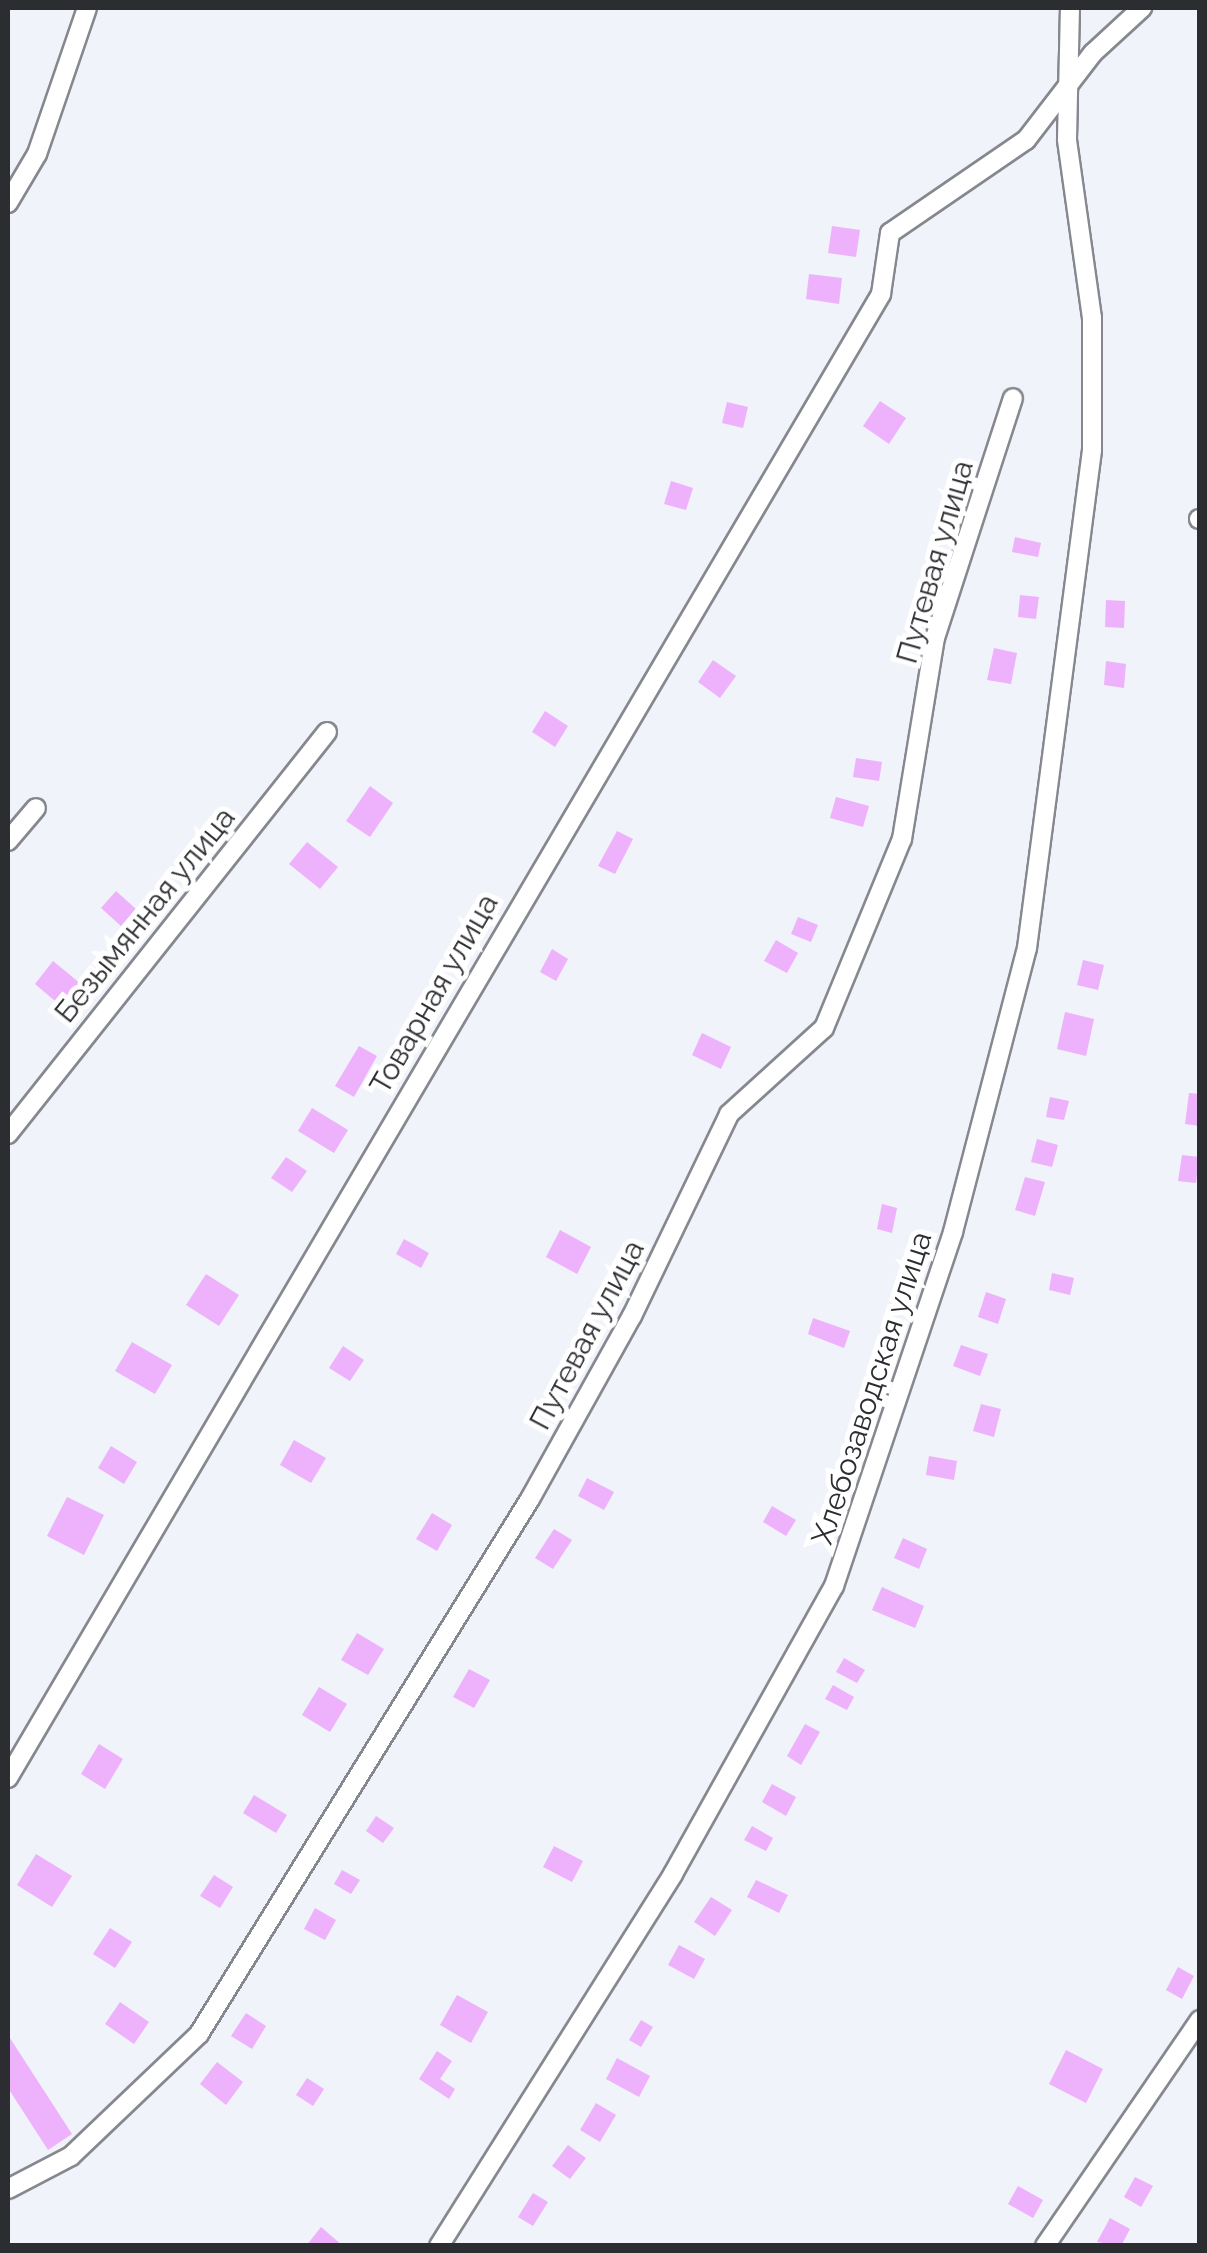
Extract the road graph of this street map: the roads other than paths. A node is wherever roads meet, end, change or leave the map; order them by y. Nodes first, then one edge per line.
1 (87, 8) edge
2 (1070, 8) edge
3 (1142, 8) edge
4 (1066, 90) junction
5 (8, 203) edge
6 (1013, 398) dead end
7 (328, 732) dead end
8 (36, 808) dead end
9 (8, 841) edge
10 (8, 1134) edge
11 (8, 1778) edge
12 (1200, 2020) edge
13 (8, 2189) edge
14 (439, 2246) edge
15 (1045, 2246) edge

1 - 5 street
2 - 4 street, Хлебозаводская улица
3 - 4 street
4 - 11 street, Товарная улица
4 - 14 street, Хлебозаводская улица
6 - 13 street, Путевая улица
7 - 10 street, Безымянная улица
8 - 9 street
12 - 15 street

